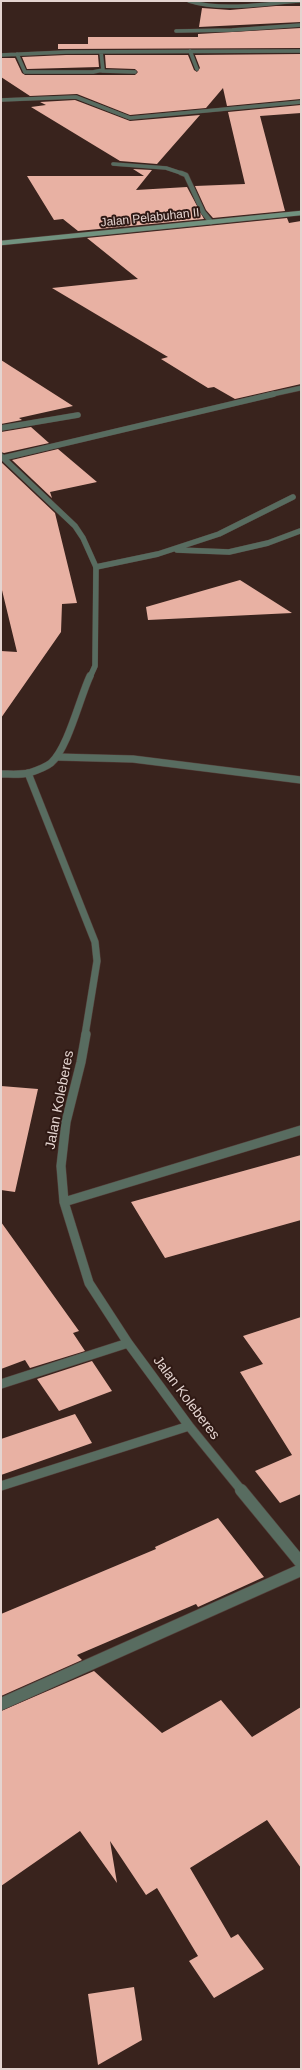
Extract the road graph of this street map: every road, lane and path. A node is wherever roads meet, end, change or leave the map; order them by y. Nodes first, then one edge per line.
1 (189, 1) edge
2 (301, 1) edge
3 (301, 25) edge
4 (176, 31) dead end
5 (190, 51) junction
6 (301, 51) edge
7 (102, 52) junction
8 (17, 54) junction
9 (1, 55) edge
10 (197, 69) dead end
11 (102, 71) junction
12 (135, 72) dead end
13 (1, 100) edge
14 (301, 102) edge
15 (113, 164) dead end
16 (301, 213) edge
17 (211, 222) junction
18 (1, 243) edge
19 (301, 388) edge
20 (78, 415) dead end
21 (1, 428) edge
22 (2, 457) edge
23 (293, 497) dead end
24 (300, 531) dead end
25 (172, 550) junction
26 (96, 567) junction
27 (58, 756) junction
28 (28, 772) junction
29 (1, 774) edge
30 (301, 780) edge
31 (301, 1130) edge
32 (64, 1202) junction
33 (128, 1343) junction
34 (1, 1384) edge
35 (189, 1426) junction
36 (1, 1486) edge
37 (301, 1563) edge
38 (301, 1570) edge
39 (1, 1704) edge

1 - 2 street
3 - 4 street
5 - 6 street
5 - 7 street
5 - 10 street
7 - 8 street
7 - 11 street
8 - 9 street
8 - 11 street
11 - 12 street
13 - 14 street
15 - 17 street
16 - 17 main road, Jalan Pelabuhan II
17 - 18 main road, Jalan Pelabuhan II
19 - 22 street
20 - 21 street
22 - 26 street
23 - 25 street
24 - 25 street
25 - 26 street
26 - 27 street
27 - 28 street
27 - 30 street
28 - 29 street
28 - 32 street, Jalan Koleberes
31 - 32 street
32 - 33 street, Jalan Koleberes
33 - 34 street
33 - 35 street, Jalan Koleberes
35 - 36 street
35 - 37 street, Jalan Koleberes
38 - 39 street

